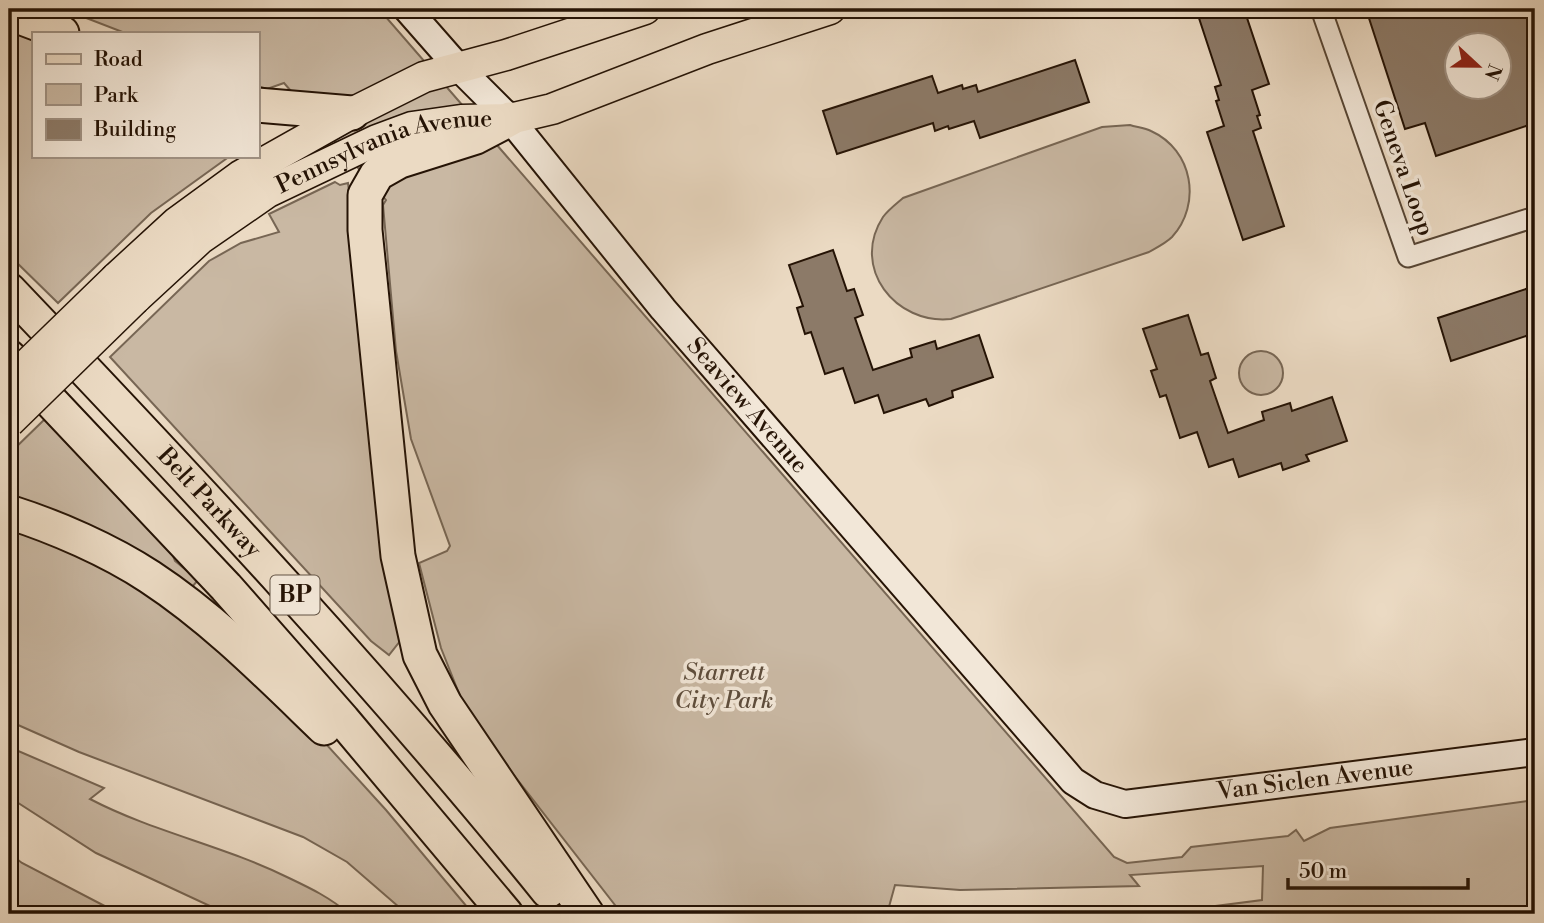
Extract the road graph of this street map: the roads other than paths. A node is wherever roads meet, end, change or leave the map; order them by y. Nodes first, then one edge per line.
1 (407, 9) edge
2 (645, 9) edge
3 (830, 9) edge
4 (1321, 9) edge
5 (9, 13) edge
6 (59, 32) edge
7 (457, 66) junction
8 (259, 105) edge
9 (352, 113) junction
10 (510, 119) junction
11 (1535, 217) edge
12 (125, 288) junction
13 (9, 290) edge
14 (9, 357) edge
15 (9, 382) edge
16 (9, 422) edge
17 (9, 512) edge
18 (1535, 752) edge
19 (1095, 795) joint
20 (487, 914) edge
21 (506, 914) edge
22 (567, 914) edge
23 (587, 914) edge

1 - 7 street, Seaview Avenue
2 - 7 main road, Pennsylvania Avenue
3 - 10 main road, Pennsylvania Avenue
4 - 11 street, Geneva Loop
5 - 6 highway
7 - 9 main road, Pennsylvania Avenue
7 - 10 street, Seaview Avenue
8 - 9 highway
9 - 12 main road, Pennsylvania Avenue
10 - 12 main road, Pennsylvania Avenue
10 - 19 street, Seaview Avenue
10 - 23 highway
12 - 15 main road, Pennsylvania Avenue, bridge
12 - 16 main road, Pennsylvania Avenue, bridge
13 - 22 highway, Belt Parkway / BP
14 - 21 highway, Belt Parkway / BP
17 - 20 highway
18 - 19 street, Van Siclen Avenue

